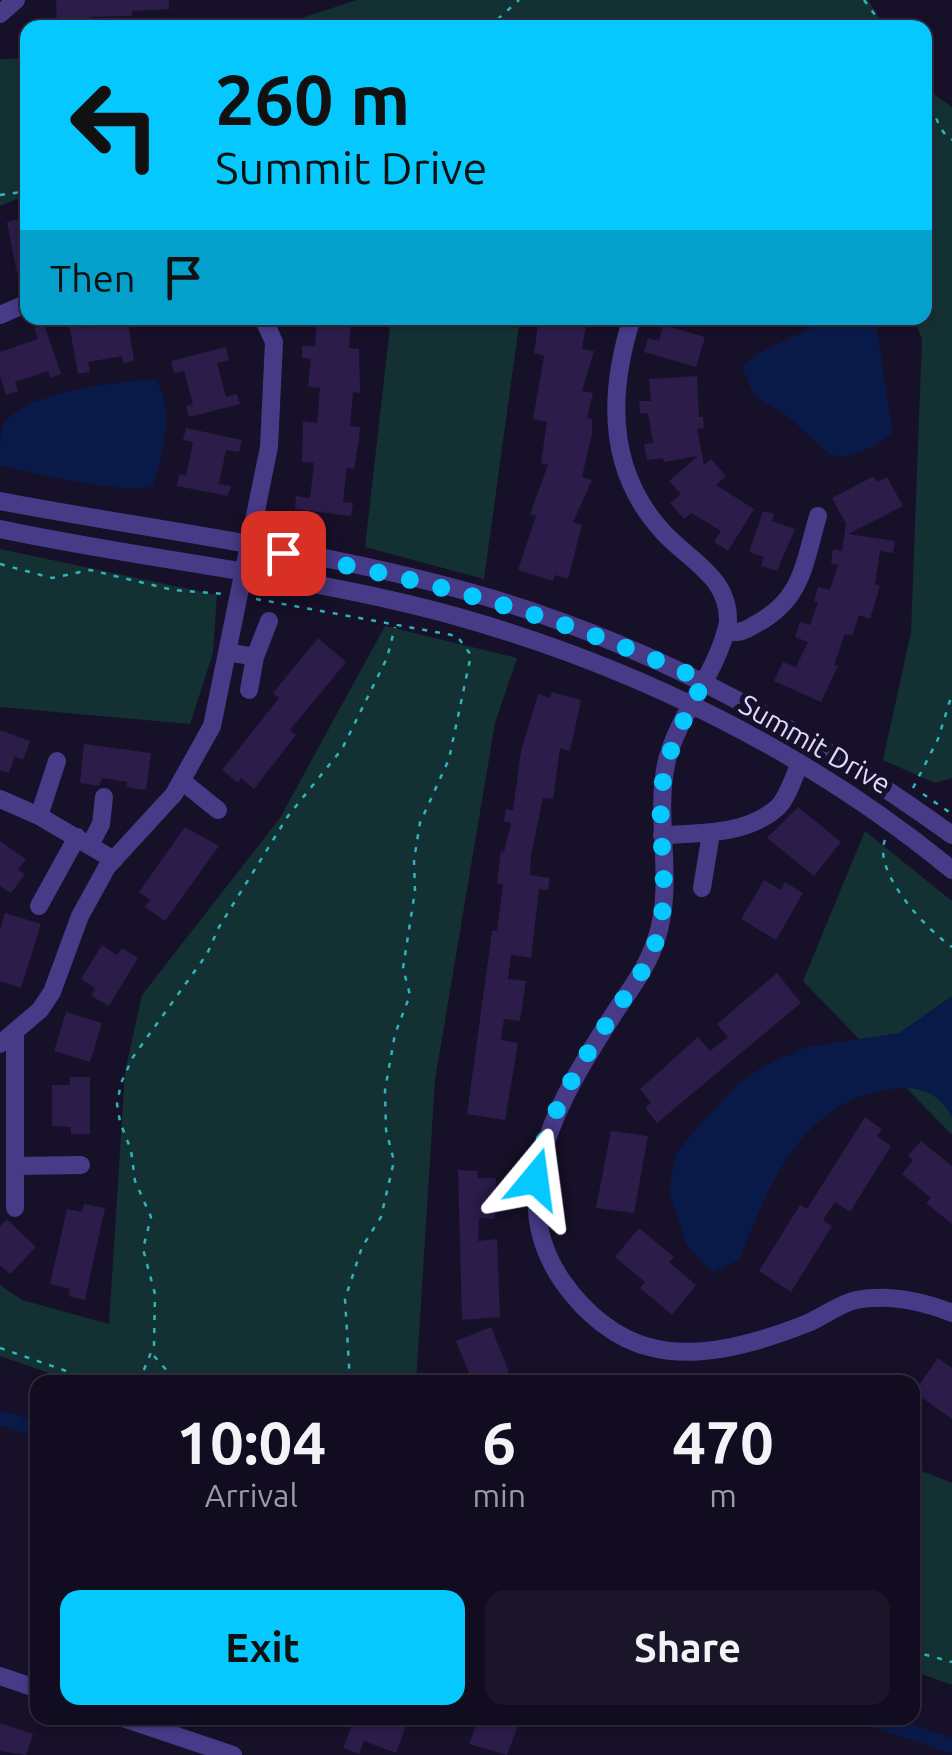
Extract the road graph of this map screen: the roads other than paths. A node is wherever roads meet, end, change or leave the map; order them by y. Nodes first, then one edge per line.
1 (16, 0) edge
2 (0, 14) edge
3 (267, 325) edge
4 (630, 325) edge
5 (0, 501) edge
6 (818, 516) dead end
7 (0, 529) edge
8 (249, 546) junction
9 (244, 572) junction
10 (270, 621) dead end
11 (726, 632) junction
12 (227, 652) junction
13 (254, 657) junction
14 (704, 681) junction
15 (249, 690) dead end
16 (691, 705) junction
17 (57, 762) dead end
18 (800, 763) junction
19 (182, 781) junction
20 (104, 797) dead end
21 (0, 799) edge
22 (218, 810) dead end
23 (39, 816) junction
24 (951, 828) edge
25 (711, 832) junction
26 (662, 835) junction
27 (84, 841) junction
28 (934, 855) junction
29 (114, 860) junction
30 (952, 870) edge
31 (702, 888) dead end
32 (39, 906) dead end
33 (8, 1039) edge
34 (8, 1135) edge
35 (81, 1165) dead end
36 (15, 1166) junction
37 (15, 1208) dead end
38 (952, 1313) edge
39 (0, 1676) edge
40 (30, 1685) edge
41 (143, 1725) edge
42 (233, 1755) edge

1 - 2 street
3 - 8 street
4 - 11 street
5 - 8 street, Summit Drive
6 - 11 street
7 - 9 street, Summit Drive
8 - 9 street
8 - 14 street, Summit Drive
9 - 12 street
9 - 16 street, Summit Drive
10 - 13 street
11 - 14 street
12 - 13 street
12 - 19 street
13 - 15 street
14 - 16 street
14 - 24 street, Summit Drive
16 - 18 street, Summit Drive
16 - 26 street
17 - 23 street
18 - 25 street
18 - 28 street, Summit Drive
19 - 22 street
19 - 29 street
20 - 27 street
21 - 23 street
23 - 27 street
24 - 28 street
25 - 26 street
25 - 31 street
26 - 38 street
27 - 29 street
27 - 32 street
28 - 30 street, Summit Drive
29 - 33 street
33 - 34 street
34 - 36 street
35 - 36 street
36 - 37 street
39 - 40 street
41 - 42 street

